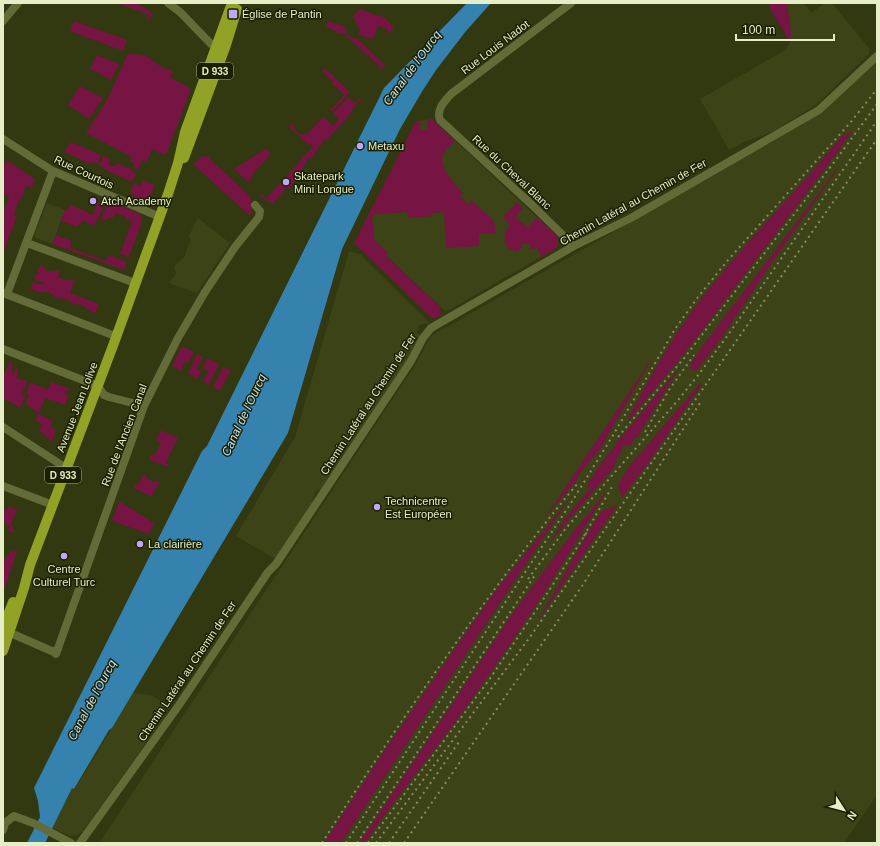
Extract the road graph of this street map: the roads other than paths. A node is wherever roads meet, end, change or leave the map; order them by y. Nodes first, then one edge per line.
1 (18, 3) edge
2 (168, 3) edge
3 (232, 3) edge
4 (238, 3) edge
5 (571, 3) edge
6 (3, 21) edge
7 (220, 48) junction
8 (877, 56) edge
9 (438, 114) joint
10 (3, 139) edge
11 (54, 171) junction
12 (255, 205) dead end
13 (160, 217) junction
14 (27, 243) junction
15 (574, 246) junction
16 (135, 283) junction
17 (5, 293) edge
18 (116, 336) junction
19 (3, 349) edge
20 (98, 386) junction
21 (144, 406) junction
22 (3, 427) edge
23 (66, 468) junction
24 (3, 486) edge
25 (52, 505) junction
26 (30, 566) junction
27 (3, 628) edge
28 (15, 636) dead end
29 (3, 651) edge
30 (3, 830) edge
31 (71, 843) edge
32 (80, 843) edge

1 - 6 street
2 - 7 street
3 - 7 main road, Avenue Jean Lolive / D 933
4 - 7 main road, Avenue Jean Lolive / D 933
5 - 9 street, Rue Louis Nadot
7 - 13 main road, Avenue Jean Lolive / D 933
8 - 15 street, Chemin Latéral au Chemin de Fer
9 - 15 street, Rue du Cheval Blanc
10 - 11 street, Rue Courtois
11 - 13 street, Rue Courtois
11 - 14 street
12 - 21 street, Rue de l'Ancien Canal
13 - 16 main road, Avenue Jean Lolive / D 933
14 - 16 street
14 - 17 street
15 - 32 street, Chemin Latéral au Chemin de Fer
16 - 18 main road, Avenue Jean Lolive / D 933
17 - 18 street
18 - 20 main road, Avenue Jean Lolive / D 933
19 - 20 street
20 - 21 street
20 - 23 main road, Avenue Jean Lolive / D 933
21 - 28 street, Rue de l'Ancien Canal
22 - 23 street
23 - 25 main road, Avenue Jean Lolive / D 933
24 - 25 street
25 - 26 main road, Avenue Jean Lolive / D 933
26 - 27 main road, D 933
26 - 29 main road, Avenue Jean Lolive / D 933
30 - 31 street

